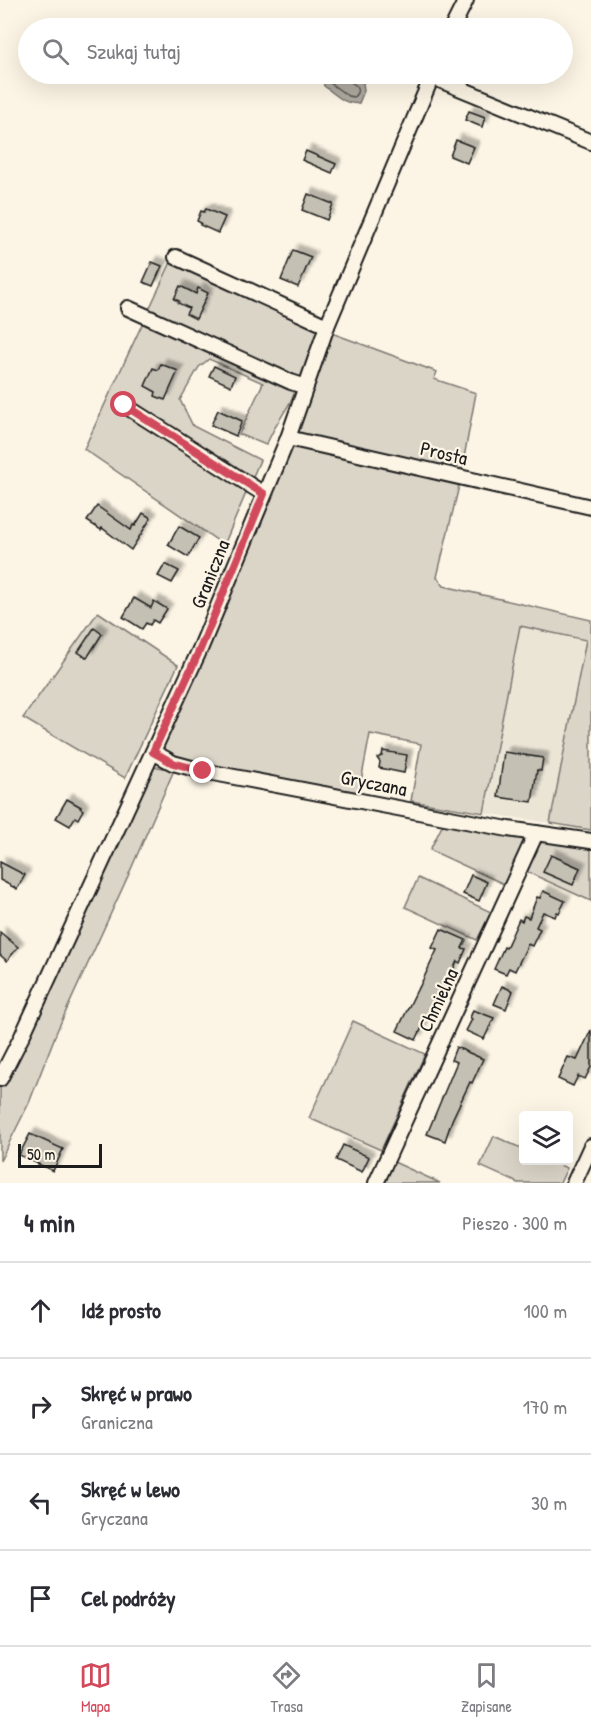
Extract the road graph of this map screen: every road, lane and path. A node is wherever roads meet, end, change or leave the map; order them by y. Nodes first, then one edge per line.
1 (466, 0) edge
2 (457, 18) edge
3 (428, 84) edge
4 (453, 84) edge
5 (591, 142) edge
6 (176, 258) dead end
7 (128, 308) dead end
8 (327, 326) junction
9 (306, 387) junction
10 (124, 405) dead end
11 (288, 438) junction
12 (264, 494) junction
13 (591, 507) edge
14 (153, 752) junction
15 (536, 833) junction
16 (591, 841) edge
17 (0, 1079) edge
18 (591, 1146) edge
19 (376, 1183) edge
20 (574, 1183) edge

1 - 2 street
3 - 8 street, Graniczna
4 - 5 street
6 - 8 street
7 - 9 street
8 - 9 street, Graniczna
9 - 11 street, Graniczna
10 - 12 street
11 - 12 street, Graniczna
11 - 13 street, Prosta
12 - 14 street, Graniczna
14 - 15 street, Gryczana
14 - 17 street, Graniczna
15 - 16 street, Gryczana
15 - 19 street, Chmielna
18 - 20 street

